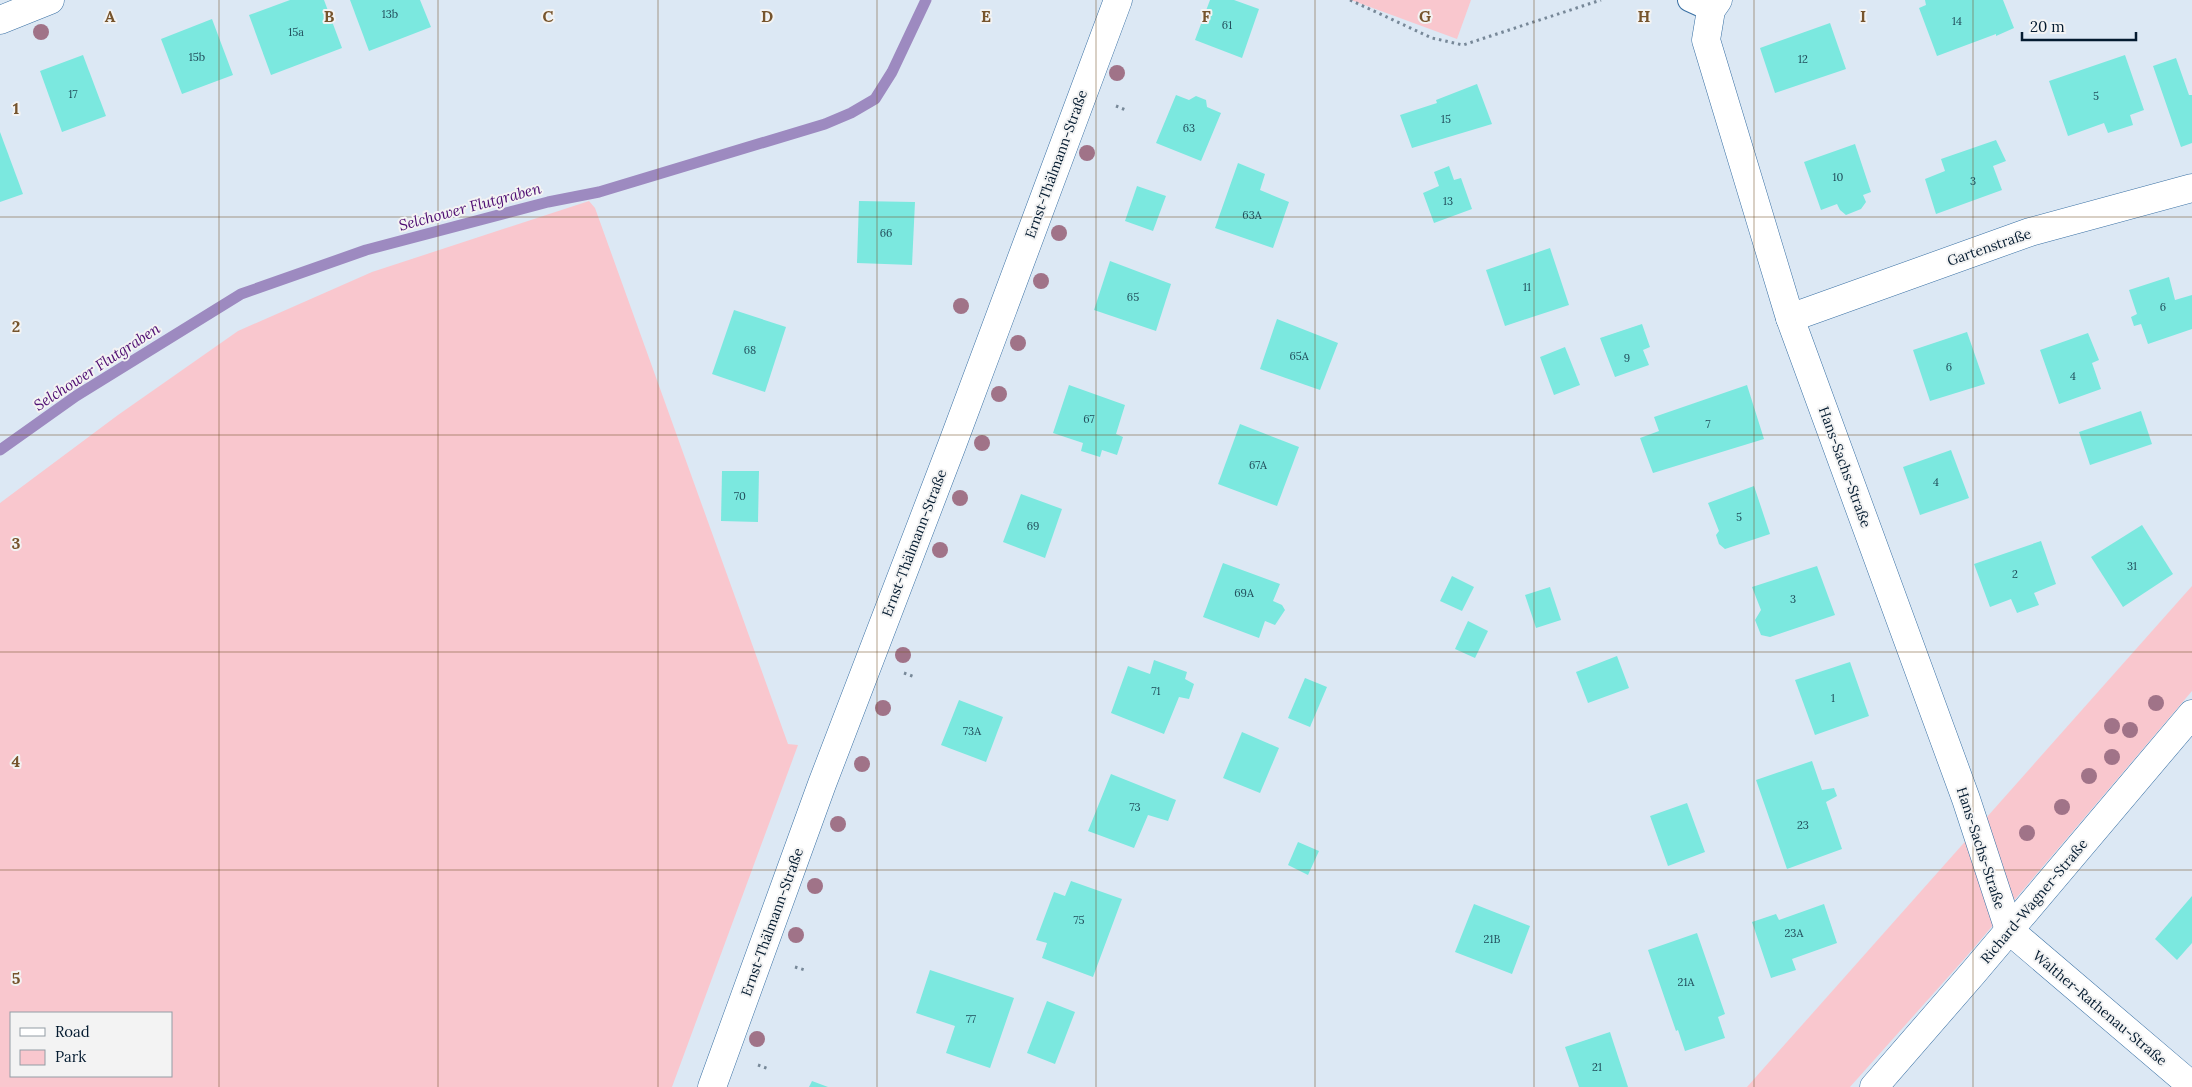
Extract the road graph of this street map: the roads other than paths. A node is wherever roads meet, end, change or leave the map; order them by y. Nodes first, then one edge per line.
1 (50, 0) edge
2 (1118, 0) edge
3 (1706, 3) edge
4 (0, 20) edge
5 (2192, 188) edge
6 (1790, 318) junction
7 (2192, 714) edge
8 (2009, 930) junction
9 (2192, 1086) edge
10 (712, 1087) edge
11 (1874, 1087) edge

1 - 4 street
2 - 10 street, Ernst-Thälmann-Straße
3 - 6 street, Hans-Sachs-Straße
5 - 6 street, Gartenstraße
6 - 8 street, Hans-Sachs-Straße
7 - 8 street, Richard-Wagner-Straße
8 - 9 street, Walther-Rathenau-Straße
8 - 11 street, Richard-Wagner-Straße

